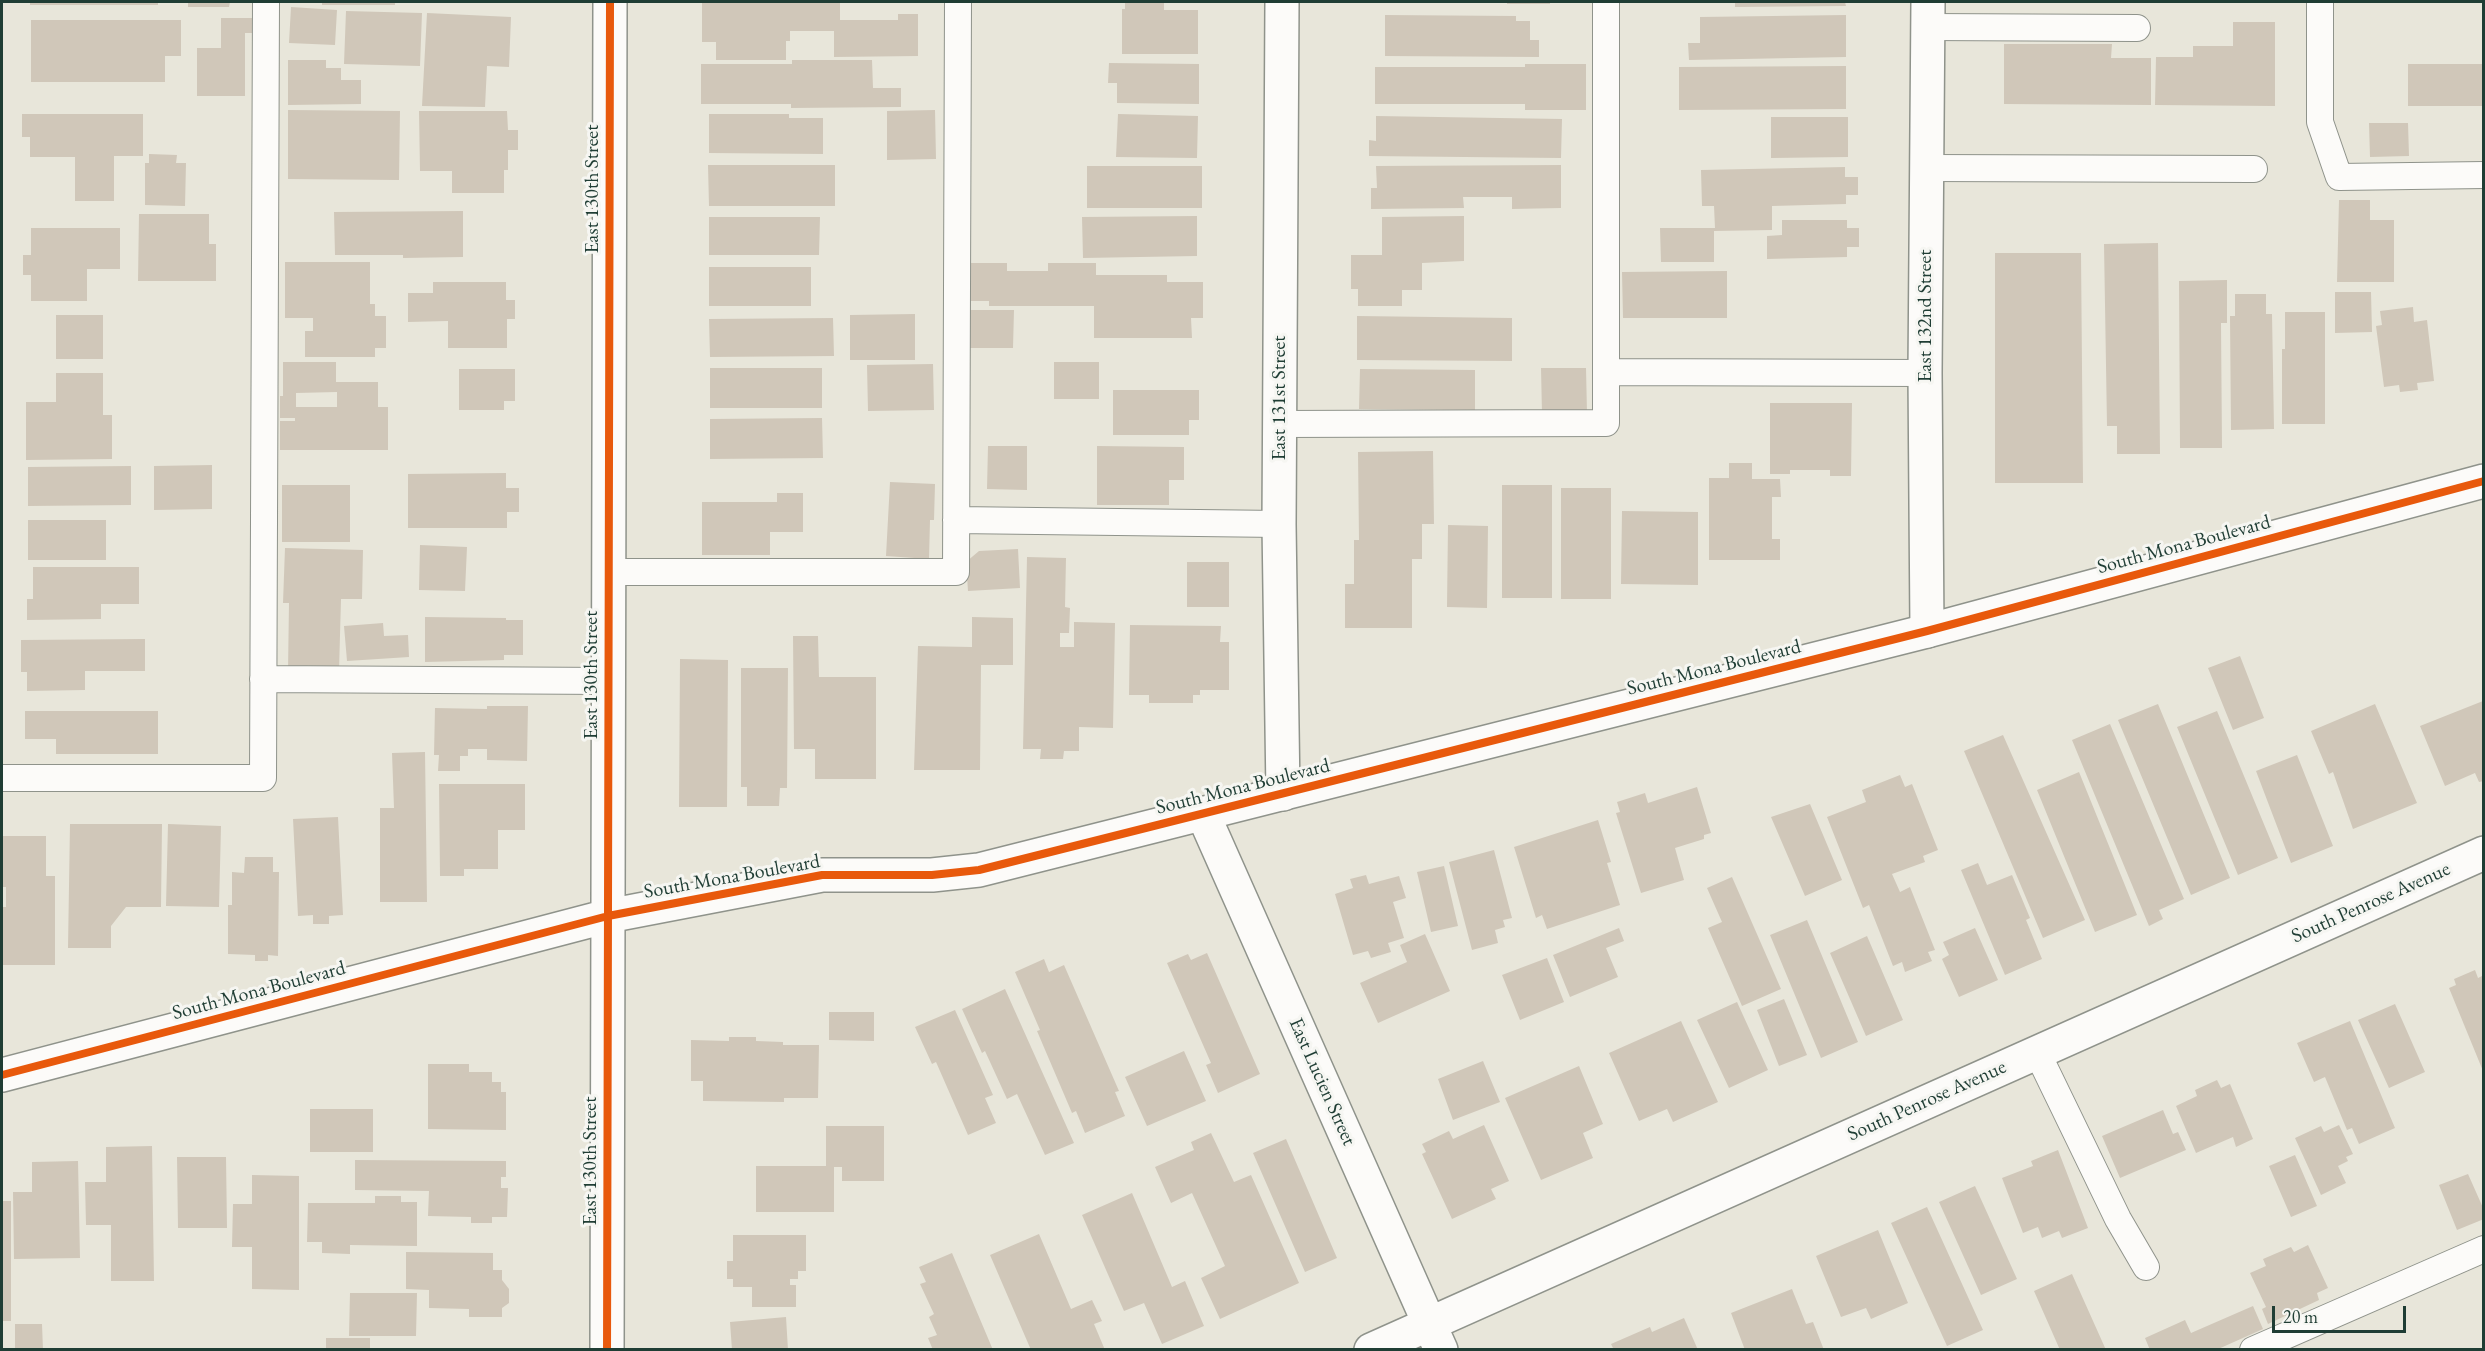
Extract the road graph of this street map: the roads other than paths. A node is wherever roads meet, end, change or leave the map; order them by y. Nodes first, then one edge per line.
1 (266, 2) edge
2 (610, 2) edge
3 (958, 2) edge
4 (1282, 2) edge
5 (1606, 2) edge
6 (2320, 2) edge
7 (1928, 14) edge
8 (2138, 28) dead end
9 (1927, 168) junction
10 (2254, 170) dead end
11 (2484, 175) edge
12 (1606, 372) junction
13 (1925, 373) junction
14 (1279, 424) junction
15 (2484, 481) edge
16 (956, 520) junction
17 (1279, 525) junction
18 (609, 572) junction
19 (1927, 631) junction
20 (263, 679) junction
21 (609, 681) junction
22 (2, 778) edge
23 (1283, 794) junction
24 (1203, 814) junction
25 (2484, 853) edge
26 (608, 916) junction
27 (2037, 1052) junction
28 (2, 1076) edge
29 (2484, 1249) edge
30 (2146, 1267) dead end
31 (1435, 1337) edge
32 (607, 1350) edge
33 (1371, 1350) edge
34 (2253, 1350) edge

1 - 20 lane
2 - 18 street, East 130th Street
3 - 16 lane
4 - 14 street, East 131st Street
5 - 12 lane
6 - 11 lane
7 - 8 lane
7 - 9 street, East 132nd Street
9 - 10 lane
9 - 13 street, East 132nd Street
12 - 13 lane
12 - 14 lane
13 - 19 street, East 132nd Street
14 - 17 street, East 131st Street
15 - 19 street, South Mona Boulevard
16 - 17 lane
16 - 18 lane
17 - 23 street, East 131st Street
18 - 21 street, East 130th Street
19 - 23 street, South Mona Boulevard
20 - 21 lane
20 - 22 lane
21 - 26 street, East 130th Street
23 - 24 street, South Mona Boulevard
24 - 26 street, South Mona Boulevard
24 - 31 street, East Lucien Street
25 - 27 street, South Penrose Avenue
26 - 28 street, South Mona Boulevard
26 - 32 street, East 130th Street
27 - 30 lane
27 - 31 street, South Penrose Avenue
29 - 34 lane
31 - 33 street, South Penrose Avenue

